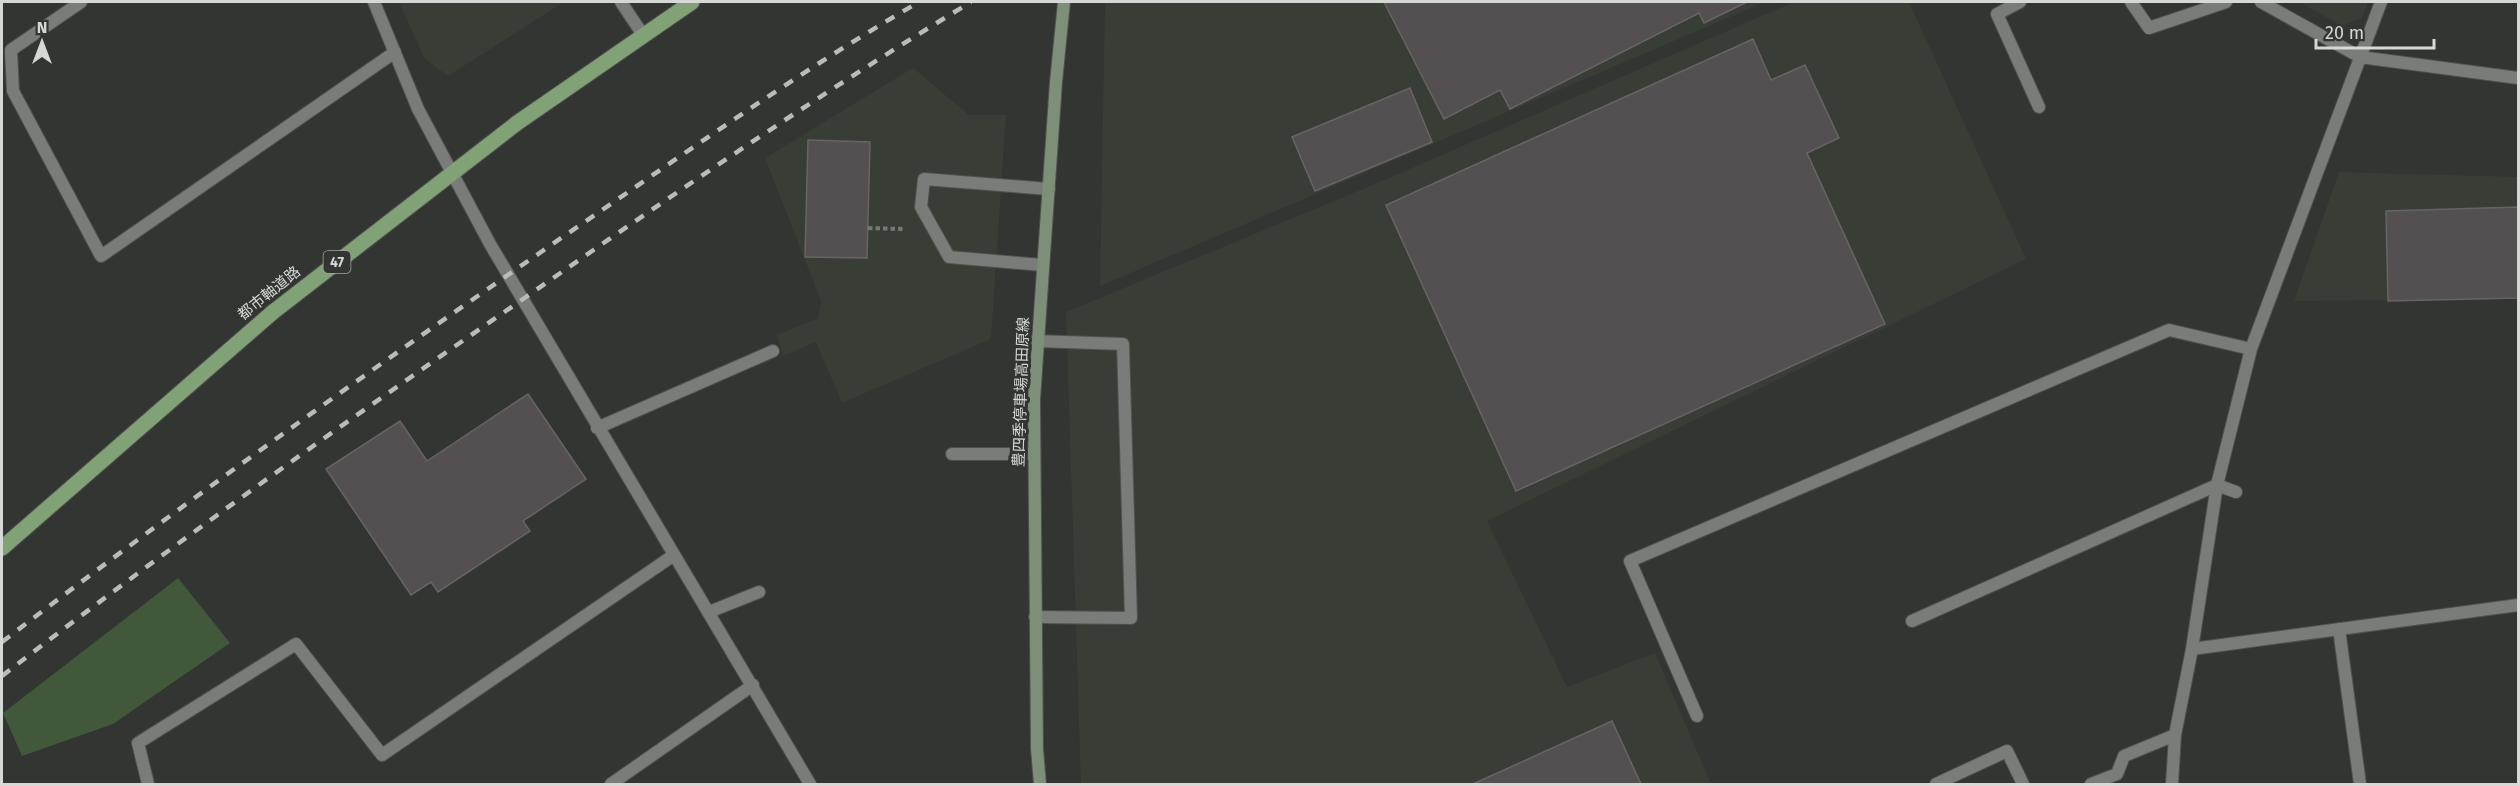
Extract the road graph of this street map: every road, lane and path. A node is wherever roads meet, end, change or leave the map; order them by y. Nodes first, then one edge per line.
1 (81, 2) edge
2 (374, 2) edge
3 (621, 2) edge
4 (692, 2) edge
5 (1064, 2) edge
6 (2020, 2) edge
7 (2131, 2) edge
8 (2226, 2) edge
9 (2261, 2) edge
10 (2381, 2) edge
11 (643, 35) junction
12 (395, 52) junction
13 (2360, 57) junction
14 (7, 71) edge
15 (2518, 78) edge
16 (2039, 107) dead end
17 (452, 172) junction
18 (1049, 189) junction
19 (1042, 264) junction
20 (1036, 341) junction
21 (2251, 349) junction
22 (773, 351) dead end
23 (597, 428) junction
24 (952, 454) dead end
25 (1033, 454) junction
26 (2217, 485) junction
27 (2236, 492) dead end
28 (2, 548) edge
29 (674, 555) junction
30 (759, 592) dead end
31 (2518, 604) edge
32 (709, 612) junction
33 (1035, 617) junction
34 (1912, 621) dead end
35 (2339, 629) junction
36 (2192, 649) junction
37 (753, 685) junction
38 (1697, 717) dead end
39 (2175, 735) junction
40 (148, 784) edge
41 (611, 784) edge
42 (810, 784) edge
43 (1040, 784) edge
44 (1936, 784) edge
45 (2024, 784) edge
46 (2091, 784) edge
47 (2172, 784) edge
48 (2360, 784) edge

1 - 14 street
2 - 12 street
3 - 11 street
4 - 11 main road, 都市軸道路 / 47
5 - 18 main road, 豊四季停車場高田原線
6 - 16 street
7 - 8 street
9 - 13 street
10 - 13 street
11 - 17 main road, 都市軸道路 / 47
12 - 14 street
12 - 17 street
13 - 15 street
13 - 21 street
17 - 23 street
17 - 28 main road, 都市軸道路 / 47
18 - 19 main road, 豊四季停車場高田原線
18 - 19 street
19 - 20 main road, 豊四季停車場高田原線
20 - 25 main road, 豊四季停車場高田原線
20 - 33 street
21 - 26 street
21 - 38 street
22 - 23 street
23 - 29 street
24 - 25 street
25 - 33 main road, 豊四季停車場高田原線
26 - 27 street
26 - 34 street
26 - 36 street
29 - 32 street
29 - 40 street
30 - 32 street
31 - 35 street
32 - 37 street
33 - 43 main road, 豊四季停車場高田原線
35 - 36 street
35 - 48 street
36 - 39 street
37 - 41 street
37 - 42 street
39 - 46 street
39 - 47 street
44 - 45 street

